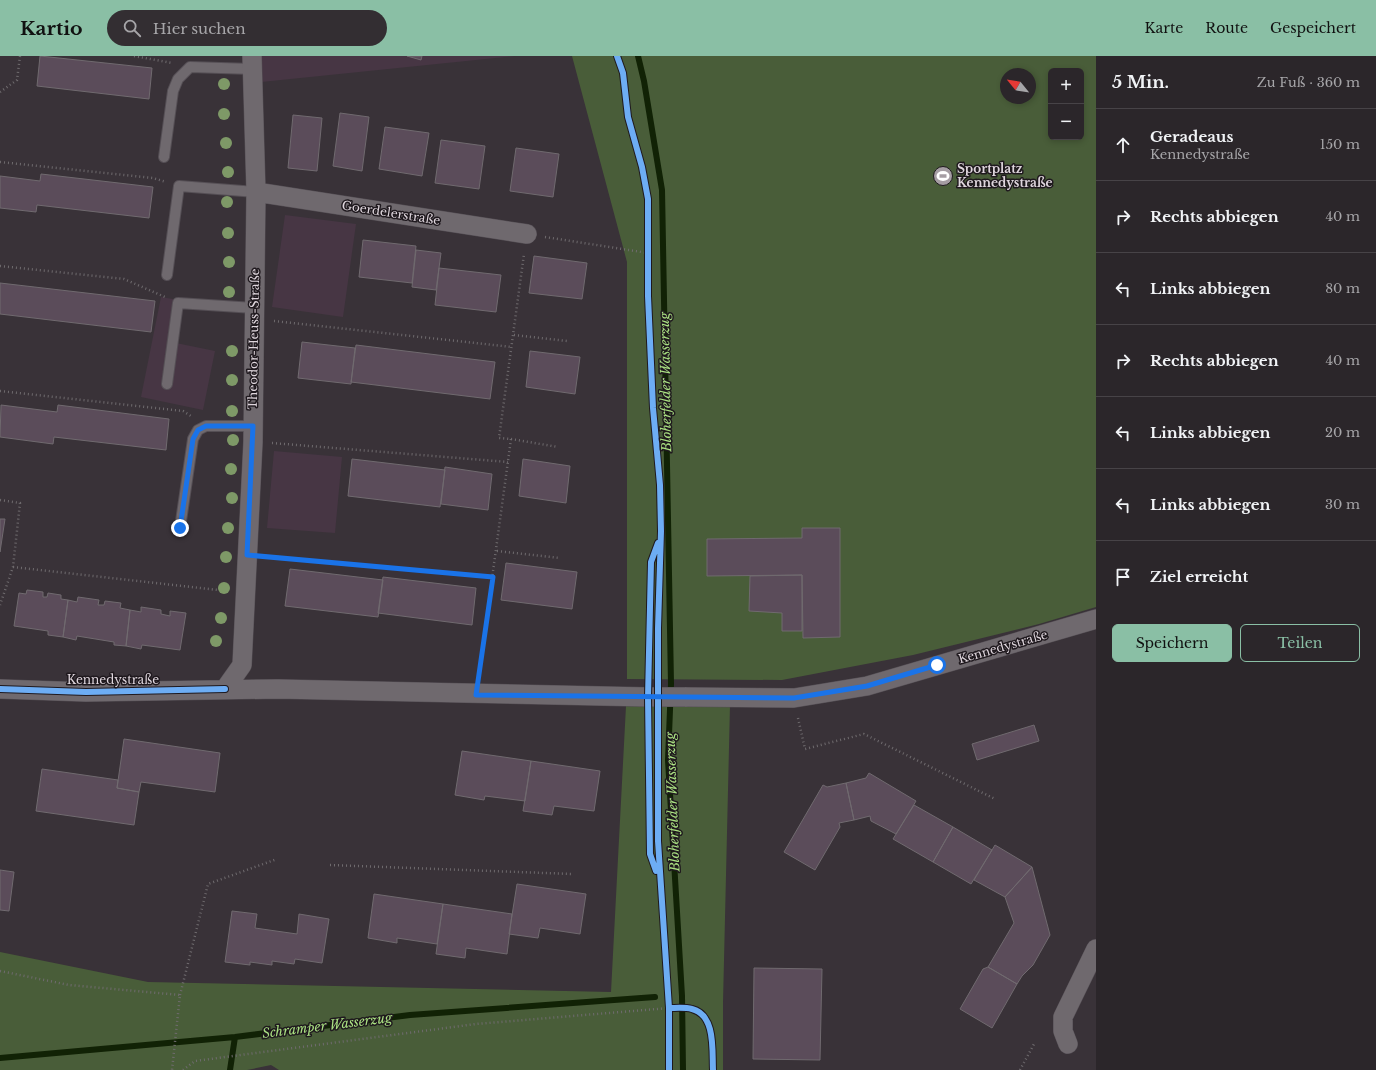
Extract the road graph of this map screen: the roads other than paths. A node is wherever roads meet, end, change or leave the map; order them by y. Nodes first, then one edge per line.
1 (252, 62) edge
2 (164, 157) dead end
3 (256, 192) junction
4 (527, 234) road end
5 (167, 274) dead end
6 (254, 313) junction
7 (166, 384) dead end
8 (253, 434) junction
9 (180, 528) dead end
10 (1096, 619) edge
11 (0, 689) edge
12 (225, 689) junction
13 (1096, 949) edge
14 (1068, 1044) dead end

1 - 2 lane
1 - 3 street, Theodor-Heuss-Straße
3 - 4 street, Goerdelerstraße
3 - 5 lane
3 - 6 street, Theodor-Heuss-Straße
6 - 7 lane
6 - 8 street, Theodor-Heuss-Straße
8 - 9 lane
8 - 12 street, Theodor-Heuss-Straße
10 - 12 street, Kennedystraße, bridge
11 - 12 street, Kennedystraße
13 - 14 street

